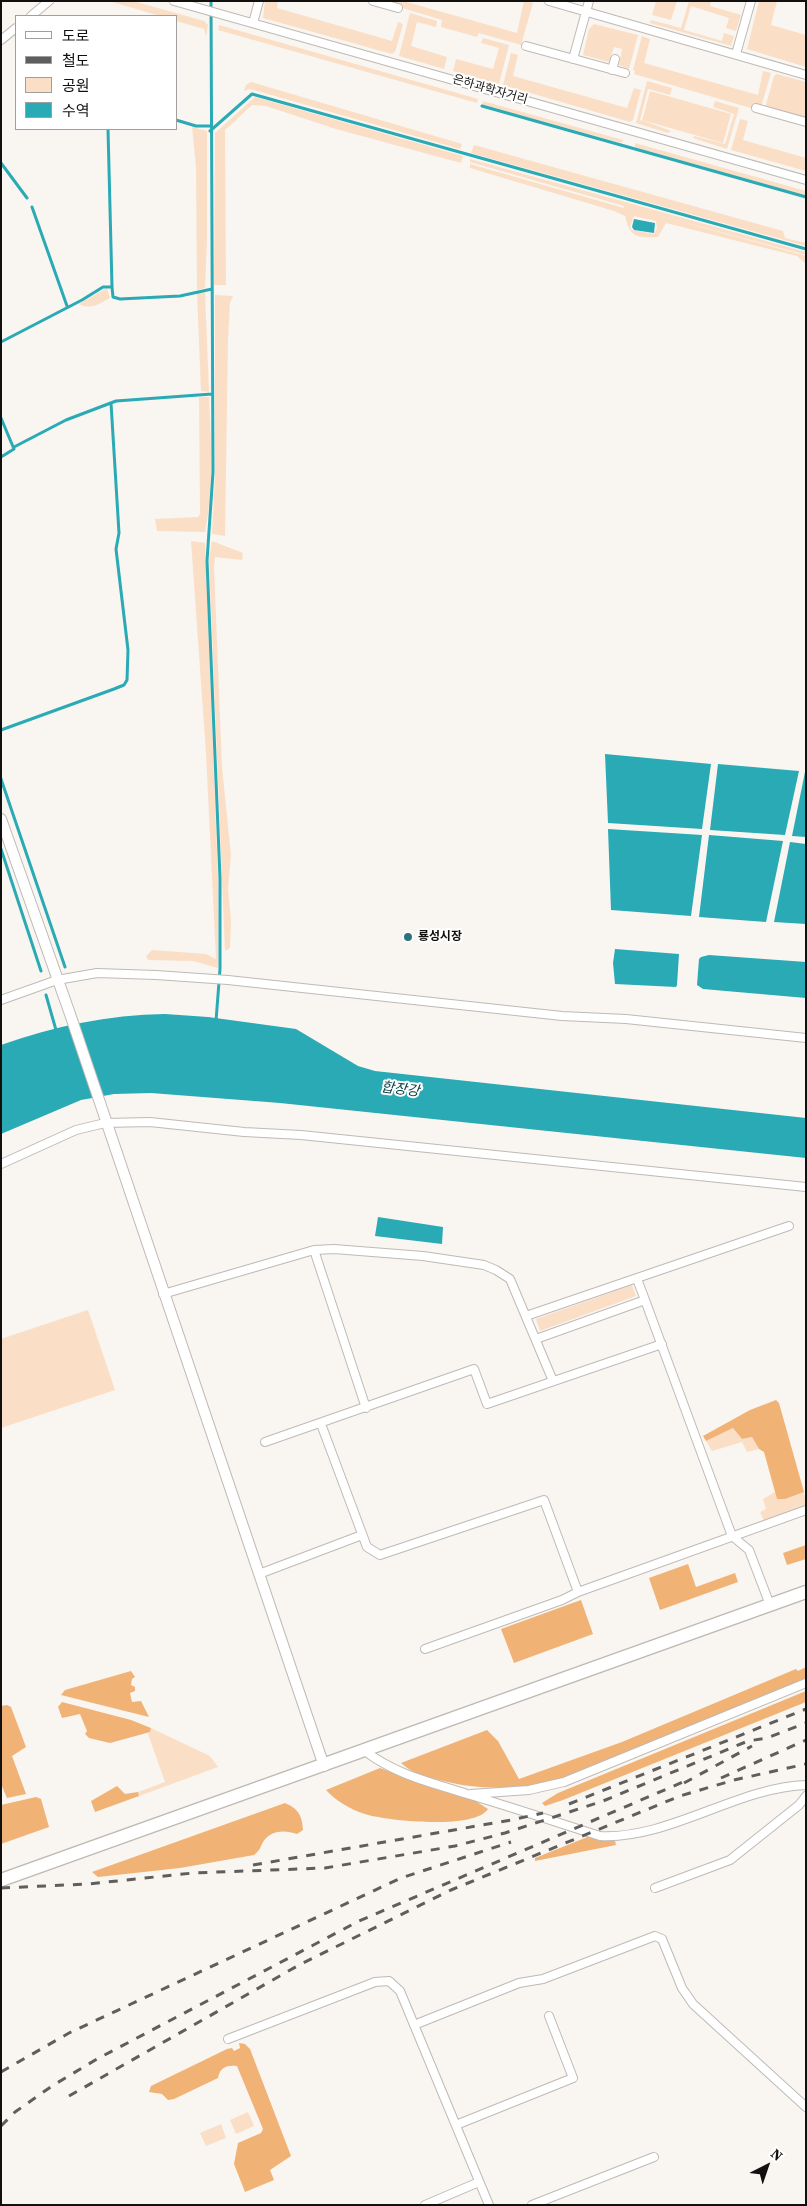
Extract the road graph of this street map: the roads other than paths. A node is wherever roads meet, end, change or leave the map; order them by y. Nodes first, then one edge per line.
1 (49, 1) edge
2 (174, 1) edge
3 (259, 1) edge
4 (373, 1) edge
5 (549, 1) edge
6 (589, 1) edge
7 (751, 1) edge
8 (398, 8) dead end
9 (586, 12) junction
10 (32, 15) edge
11 (253, 23) junction
12 (15, 29) edge
13 (1, 40) edge
14 (526, 46) dead end
15 (736, 54) junction
16 (573, 59) junction
17 (615, 59) dead end
18 (612, 70) junction
19 (624, 73) dead end
20 (806, 75) edge
21 (756, 108) dead end
22 (806, 122) edge
23 (806, 180) edge
24 (1, 819) edge
25 (57, 980) junction
26 (1, 1000) edge
27 (806, 1038) edge
28 (104, 1118) junction
29 (1, 1164) edge
30 (806, 1187) edge
31 (789, 1226) dead end
32 (314, 1250) junction
33 (638, 1278) junction
34 (163, 1294) junction
35 (645, 1300) junction
36 (526, 1316) junction
37 (536, 1339) junction
38 (662, 1344) junction
39 (553, 1381) junction
40 (366, 1408) junction
41 (321, 1424) junction
42 (265, 1442) dead end
43 (806, 1510) edge
44 (362, 1534) junction
45 (732, 1536) junction
46 (259, 1574) junction
47 (578, 1592) junction
48 (806, 1592) edge
49 (770, 1605) junction
50 (425, 1649) dead end
51 (806, 1683) edge
52 (365, 1751) junction
53 (324, 1766) junction
54 (806, 1785) edge
55 (468, 1794) junction
56 (806, 1796) edge
57 (1, 1880) edge
58 (655, 1888) dead end
59 (549, 2016) dead end
60 (414, 2025) junction
61 (228, 2039) dead end
62 (806, 2107) edge
63 (456, 2125) junction
64 (654, 2157) dead end
65 (479, 2182) junction
66 (425, 2205) edge
67 (489, 2205) edge
68 (532, 2205) edge

1 - 10 street
2 - 11 street, 은하과학자거리
3 - 11 street
4 - 8 street
5 - 9 street
6 - 9 street
7 - 15 street
9 - 15 street
9 - 16 street
11 - 23 street, 은하과학자거리
12 - 13 street
14 - 16 street
15 - 20 street
16 - 18 street
17 - 18 street
18 - 19 street
21 - 22 street
24 - 25 street
25 - 26 street
25 - 27 street
25 - 28 street
28 - 29 street
28 - 30 street
28 - 34 street
31 - 33 street
32 - 34 street
32 - 36 street
32 - 40 street
33 - 35 street
33 - 36 street
34 - 46 street
35 - 37 street
35 - 38 street
36 - 37 street
37 - 39 street
38 - 39 street
38 - 45 street
39 - 40 street
40 - 41 street
41 - 42 street
41 - 44 street
43 - 45 street
44 - 46 street
44 - 47 street
45 - 47 street
45 - 49 street
46 - 53 street
47 - 50 street
48 - 49 main road
49 - 52 main road
51 - 55 street
52 - 53 main road
52 - 55 street
53 - 57 main road
54 - 55 street
56 - 58 street
59 - 63 street
60 - 61 street
60 - 62 street
60 - 63 street
63 - 65 street
64 - 68 street
65 - 66 street
65 - 67 street

